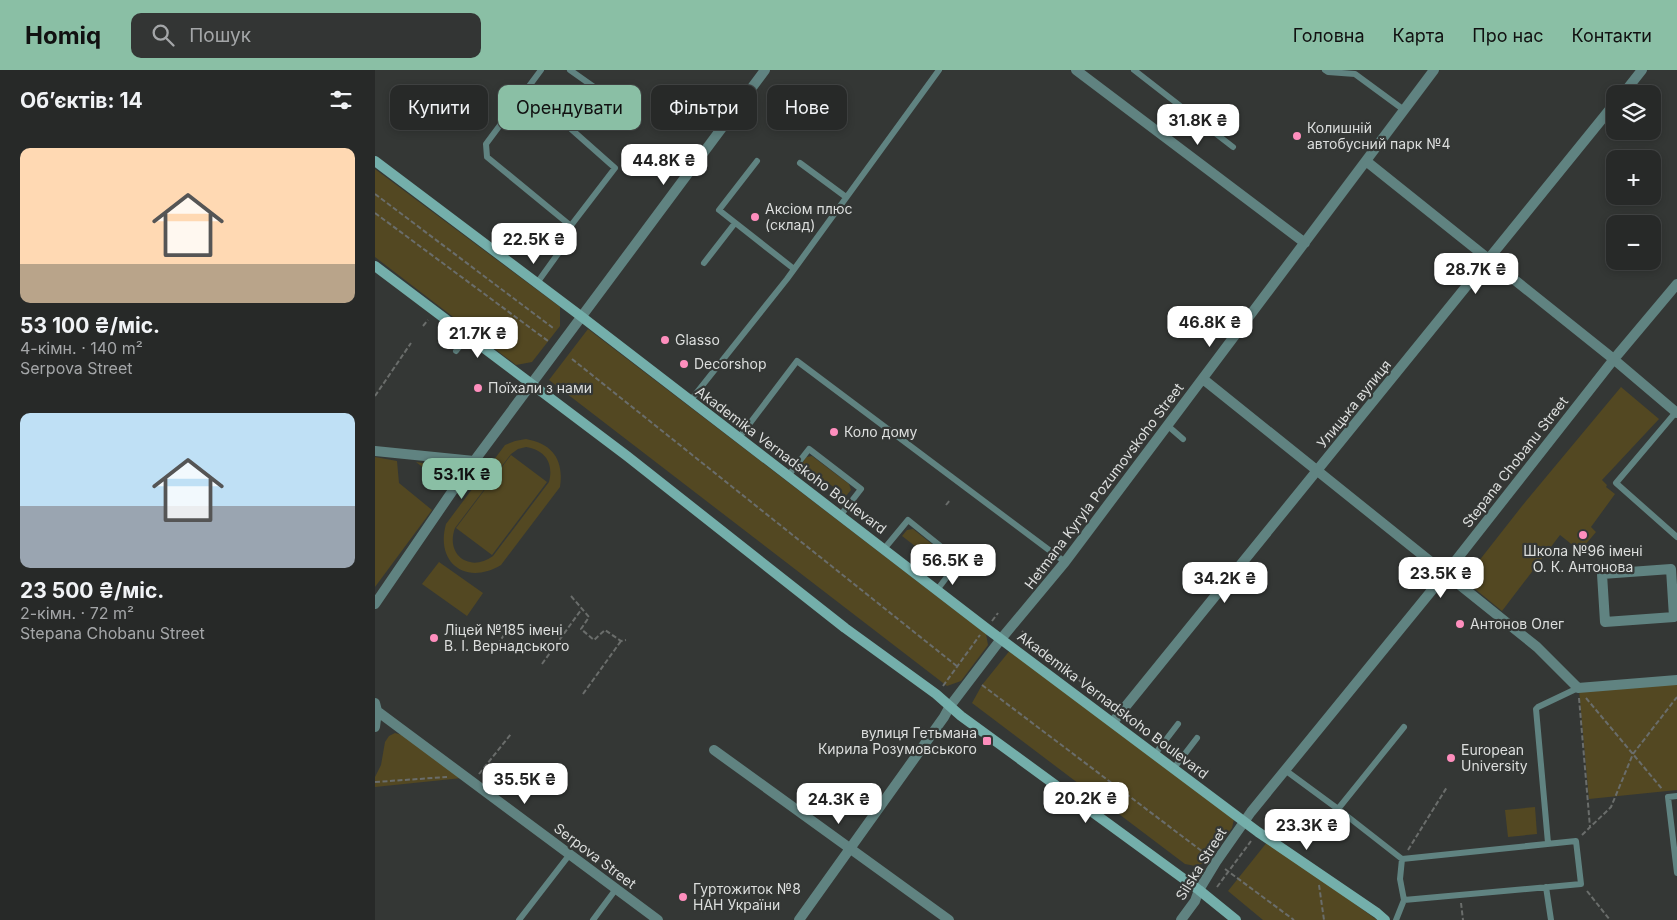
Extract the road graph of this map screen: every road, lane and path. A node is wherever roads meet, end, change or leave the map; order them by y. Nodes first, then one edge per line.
1 (541, 70) edge
2 (570, 70) edge
3 (765, 70) edge
4 (939, 70) edge
5 (1075, 70) edge
6 (1134, 70) edge
7 (1325, 70) edge
8 (1435, 70) edge
9 (1642, 70) edge
10 (1630, 85) edge
11 (1404, 110) junction
12 (1606, 114) edge
13 (1233, 147) dead end
14 (375, 161) edge
15 (757, 161) dead end
16 (1366, 161) junction
17 (801, 163) dead end
18 (375, 194) edge
19 (846, 197) junction
20 (375, 213) edge
21 (735, 223) junction
22 (571, 226) junction
23 (1305, 243) junction
24 (1489, 259) junction
25 (704, 263) dead end
26 (375, 266) edge
27 (794, 269) junction
28 (537, 283) junction
29 (1677, 284) edge
30 (582, 317) junction
31 (553, 328) dead end
32 (468, 336) junction
33 (548, 342) dead end
34 (411, 343) dead end
35 (456, 351) dead end
36 (572, 359) dead end
37 (1614, 359) junction
38 (1203, 379) junction
39 (531, 384) junction
40 (375, 396) edge
41 (690, 401) junction
42 (1676, 413) edge
43 (1167, 426) junction
44 (855, 427) dead end
45 (853, 430) dead end
46 (738, 438) junction
47 (1183, 439) dead end
48 (375, 451) edge
49 (474, 461) junction
50 (1318, 470) junction
51 (788, 476) junction
52 (950, 500) dead end
53 (946, 505) dead end
54 (840, 516) junction
55 (1677, 537) edge
56 (884, 549) junction
57 (1065, 562) junction
58 (1446, 573) junction
59 (937, 590) junction
60 (571, 596) dead end
61 (375, 604) edge
62 (581, 610) junction
63 (998, 613) dead end
64 (1605, 622) joint
65 (990, 623) dead end
66 (1021, 631) dead end
67 (982, 633) dead end
68 (504, 635) dead end
69 (1001, 639) junction
70 (627, 640) dead end
71 (621, 641) junction
72 (493, 651) dead end
73 (542, 664) dead end
74 (958, 667) junction
75 (1677, 680) edge
76 (982, 686) dead end
77 (941, 688) dead end
78 (1578, 688) junction
79 (583, 694) dead end
80 (1677, 697) edge
81 (950, 706) junction
82 (1109, 706) dead end
83 (376, 707) edge
84 (1113, 722) junction
85 (1178, 724) dead end
86 (375, 727) edge
87 (1404, 727) dead end
88 (511, 734) dead end
89 (1197, 738) dead end
90 (714, 750) dead end
91 (1155, 754) junction
92 (1633, 754) junction
93 (1174, 768) junction
94 (1285, 770) junction
95 (469, 779) junction
96 (375, 782) edge
97 (1447, 787) dead end
98 (1677, 796) edge
99 (1668, 797) junction
100 (1339, 809) junction
101 (1245, 822) junction
102 (1590, 827) junction
103 (1251, 840) dead end
104 (1577, 841) junction
105 (1548, 843) junction
106 (850, 848) junction
107 (571, 854) junction
108 (1209, 857) dead end
109 (1402, 859) junction
110 (1225, 870) dead end
111 (1228, 872) junction
112 (1317, 873) junction
113 (1677, 873) edge
114 (1581, 884) junction
115 (1217, 887) dead end
116 (1546, 887) junction
117 (616, 888) junction
118 (1199, 890) junction
119 (1460, 896) junction
120 (1404, 900) junction
121 (519, 920) edge
122 (593, 920) edge
123 (658, 920) edge
124 (799, 920) edge
125 (949, 920) edge
126 (1181, 920) edge
127 (1236, 920) edge
128 (1294, 920) edge
129 (1324, 920) edge
130 (1385, 920) edge
131 (1396, 920) edge
132 (1463, 920) edge
133 (1551, 920) edge
134 (1610, 920) edge

1 - 22 lane
2 - 22 lane
3 - 30 street
4 - 19 lane
5 - 23 street
6 - 13 lane
7 - 11 lane
8 - 11 street, Hetmana Kyryla Pozumovskoho Street
9 - 10 street
11 - 16 street, Hetmana Kyryla Pozumovskoho Street
12 - 24 street, Улицька вулиця
14 - 28 main road, Akademika Vernadskoho Boulevard
15 - 21 lane
16 - 23 street, Hetmana Kyryla Pozumovskoho Street
16 - 24 street
17 - 19 lane
18 - 31 path
19 - 27 lane
20 - 33 path
21 - 25 lane
21 - 27 lane
22 - 28 lane
23 - 38 street, Hetmana Kyryla Pozumovskoho Street
24 - 37 street
24 - 50 street, Улицька вулиця
26 - 32 main road
27 - 41 lane
28 - 30 main road, Akademika Vernadskoho Boulevard
29 - 37 street, Stepana Chobanu Street
30 - 39 street
30 - 41 main road, Akademika Vernadskoho Boulevard
32 - 35 lane
32 - 39 main road
34 - 40 path
36 - 74 path
37 - 42 street
37 - 58 street, Stepana Chobanu Street
38 - 43 street, Hetmana Kyryla Pozumovskoho Street
38 - 50 street
39 - 49 street
39 - 81 main road
41 - 46 main road, Akademika Vernadskoho Boulevard
42 - 55 lane
43 - 47 lane
43 - 57 street, Hetmana Kyryla Pozumovskoho Street
44 - 45 path
46 - 51 main road, Akademika Vernadskoho Boulevard
46 - 57 lane
48 - 49 street
49 - 61 street
50 - 58 street
50 - 84 street, Улицька вулиця
51 - 54 main road, Akademika Vernadskoho Boulevard
51 - 54 lane
52 - 53 path
54 - 56 main road, Akademika Vernadskoho Boulevard
56 - 59 main road, Akademika Vernadskoho Boulevard
56 - 59 lane
57 - 69 street, Hetmana Kyryla Pozumovskoho Street
58 - 78 street
58 - 94 street, Stepana Chobanu Street
59 - 69 main road, Akademika Vernadskoho Boulevard
60 - 62 path
62 - 71 path
62 - 73 path
63 - 65 path
64 - 64 street
66 - 82 path
67 - 74 path
68 - 72 path
69 - 81 street, Hetmana Kyryla Pozumovskoho Street
69 - 84 main road, Akademika Vernadskoho Boulevard
70 - 71 path
71 - 79 path
74 - 77 path
75 - 78 street
76 - 108 path
78 - 92 path
78 - 102 path
78 - 105 lane
80 - 92 path
81 - 106 street, Hetmana Kyryla Pozumovskoho Street
81 - 118 main road
83 - 86 street
83 - 95 street, Serpova Street
84 - 91 main road, Akademika Vernadskoho Boulevard
85 - 91 lane
87 - 100 lane
88 - 95 path
89 - 93 lane
90 - 106 street
91 - 93 main road, Akademika Vernadskoho Boulevard
92 - 99 path
92 - 102 path
93 - 101 main road, Akademika Vernadskoho Boulevard
94 - 100 lane
94 - 101 street, Stepana Chobanu Street
95 - 96 path
95 - 107 street, Serpova Street
97 - 109 path
98 - 99 lane
99 - 113 lane
100 - 109 lane
101 - 112 main road, Akademika Vernadskoho Boulevard
101 - 118 street, Silska Street
102 - 104 path
103 - 111 path
104 - 105 lane
104 - 114 lane
105 - 109 lane
106 - 124 street, Hetmana Kyryla Pozumovskoho Street
106 - 125 street
107 - 117 street, Serpova Street
107 - 121 lane
109 - 120 lane
110 - 111 path
111 - 115 path
111 - 128 path
112 - 129 path
112 - 130 main road, Akademika Vernadskoho Boulevard
114 - 116 lane
114 - 134 path
116 - 119 lane
116 - 133 lane
117 - 122 lane
117 - 123 street, Serpova Street
118 - 126 street, Silska Street
118 - 127 main road
119 - 120 lane
119 - 132 path
120 - 131 lane

